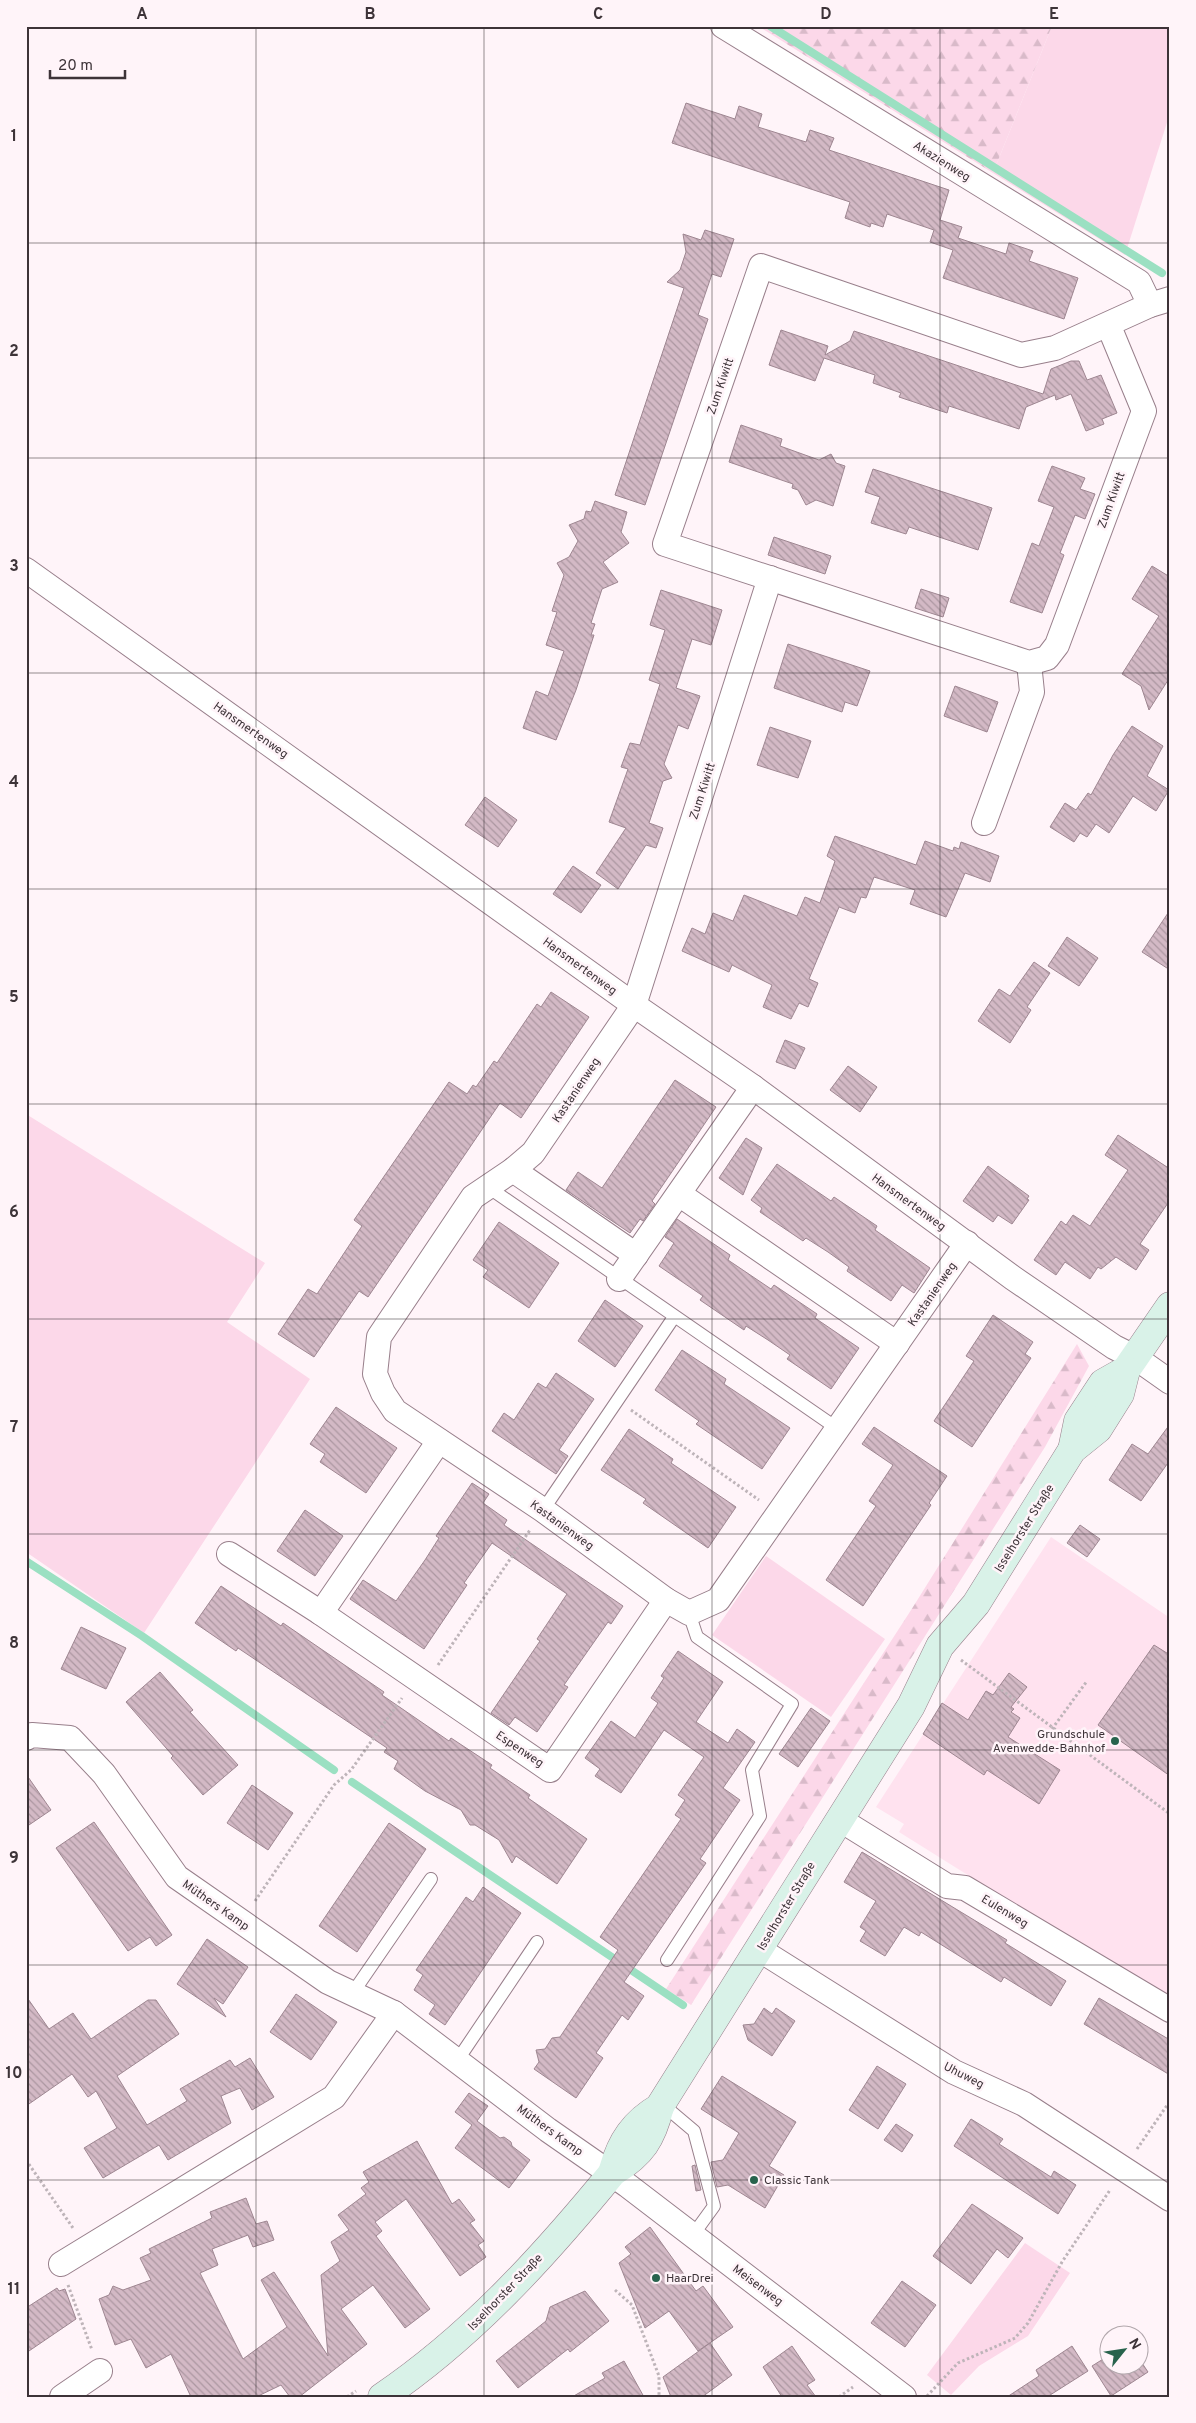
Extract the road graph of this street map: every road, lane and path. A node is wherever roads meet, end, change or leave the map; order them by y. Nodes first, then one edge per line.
1 (723, 26) edge
2 (761, 266) joint
3 (1160, 302) edge
4 (1108, 324) junction
5 (26, 570) edge
6 (770, 578) junction
7 (1029, 663) junction
8 (984, 823) dead end
9 (634, 1005) junction
10 (753, 1088) junction
11 (513, 1170) junction
12 (488, 1187) junction
13 (679, 1194) junction
14 (967, 1244) junction
15 (636, 1255) junction
16 (619, 1279) junction
17 (1170, 1306) edge
18 (674, 1317) junction
19 (897, 1344) junction
20 (1131, 1364) junction
21 (1170, 1382) edge
22 (619, 1401) junction
23 (838, 1429) junction
24 (439, 1441) junction
25 (542, 1510) junction
26 (778, 1513) junction
27 (229, 1554) dead end
28 (666, 1600) junction
29 (321, 1613) junction
30 (689, 1613) junction
31 (961, 1660) dead end
32 (1087, 1680) dead end
33 (420, 1681) junction
34 (1052, 1729) junction
35 (26, 1738) edge
36 (1170, 1814) edge
37 (840, 1819) junction
38 (431, 1879) dead end
39 (241, 1922) junction
40 (537, 1942) dead end
41 (760, 1950) junction
42 (667, 1960) dead end
43 (352, 1994) junction
44 (1170, 2010) edge
45 (394, 2013) junction
46 (457, 2060) junction
47 (1170, 2102) edge
48 (661, 2105) junction
49 (26, 2160) edge
50 (1124, 2169) junction
51 (612, 2173) junction
52 (1170, 2198) edge
53 (693, 2235) junction
54 (86, 2248) junction
55 (61, 2264) joint
56 (615, 2290) dead end
57 (100, 2371) joint
58 (62, 2397) edge
59 (382, 2397) edge
60 (659, 2397) edge
61 (904, 2397) edge
62 (927, 2397) edge

1 - 3 street, Akazienweg
2 - 4 street, Akazienweg
2 - 6 street, Zum Kiwitt
3 - 4 street, Akazienweg
4 - 7 street, Zum Kiwitt
5 - 9 street, Hansmertenweg
6 - 7 street, Zum Kiwitt
6 - 9 street, Zum Kiwitt
7 - 8 street
9 - 10 street, Hansmertenweg
9 - 11 street, Kastanienweg
10 - 13 street
10 - 14 street, Hansmertenweg
11 - 12 street, Kastanienweg
11 - 15 street
12 - 16 lane
12 - 24 street, Kastanienweg
13 - 15 street
13 - 19 street
14 - 19 street, Kastanienweg
14 - 20 street, Hansmertenweg
15 - 16 street
16 - 18 lane
17 - 20 street, Isselhorster Straße
18 - 22 lane
18 - 23 lane
19 - 23 street, Kastanienweg
20 - 21 street, Hansmertenweg
20 - 37 street, Isselhorster Straße
22 - 25 lane
22 - 26 path
23 - 26 street, Kastanienweg
24 - 25 street, Kastanienweg
24 - 29 street
25 - 28 street, Kastanienweg
25 - 33 path
26 - 30 street, Kastanienweg
27 - 29 street, Espenweg
28 - 30 street, Kastanienweg
28 - 33 street, Espenweg
29 - 33 street, Espenweg
30 - 42 lane
31 - 34 path
32 - 34 path
33 - 39 path
34 - 36 path
35 - 39 street, Müthers Kamp
37 - 41 street, Isselhorster Straße
37 - 44 street, Eulenweg
38 - 43 lane
39 - 43 street, Müthers Kamp
40 - 46 lane
41 - 48 street, Isselhorster Straße
41 - 50 street, Uhuweg
43 - 45 street, Müthers Kamp
45 - 46 street, Müthers Kamp
45 - 54 street
46 - 51 street, Müthers Kamp
47 - 50 path
48 - 51 street, Isselhorster Straße
48 - 53 lane
49 - 54 path
50 - 52 street, Uhuweg
50 - 62 path
51 - 53 street, Meisenweg
51 - 59 street, Isselhorster Straße
53 - 61 street, Meisenweg
54 - 55 street
55 - 57 path
56 - 60 path
57 - 58 street

